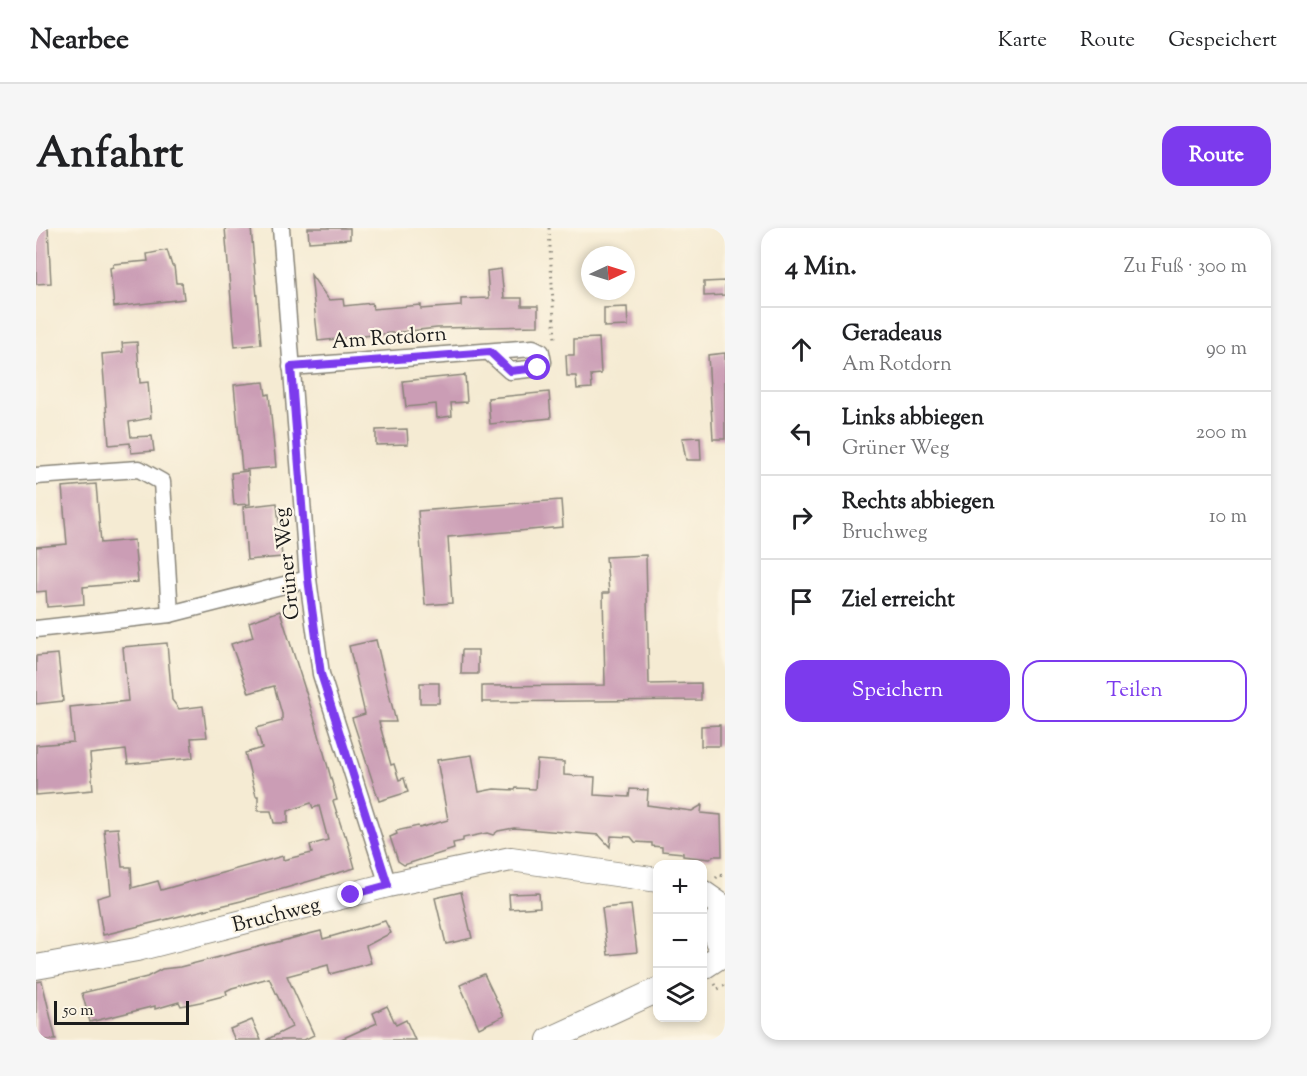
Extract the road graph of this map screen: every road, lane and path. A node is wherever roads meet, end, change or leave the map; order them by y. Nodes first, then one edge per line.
1 (281, 228) edge
2 (549, 228) edge
3 (538, 349) joint
4 (291, 367) junction
5 (36, 476) edge
6 (308, 579) junction
7 (170, 614) junction
8 (36, 629) edge
9 (653, 879) edge
10 (388, 885) junction
11 (707, 895) edge
12 (725, 908) edge
13 (725, 953) edge
14 (707, 965) edge
15 (36, 967) edge
16 (653, 992) edge
17 (549, 1040) edge

1 - 4 street, Grüner Weg
2 - 3 path
3 - 4 street, Am Rotdorn
4 - 6 street, Grüner Weg
5 - 7 street
6 - 7 street
6 - 10 street, Grüner Weg
7 - 8 street
9 - 10 street, Bruchweg
10 - 15 street, Bruchweg
11 - 12 street
12 - 13 street
13 - 14 street
16 - 17 street

